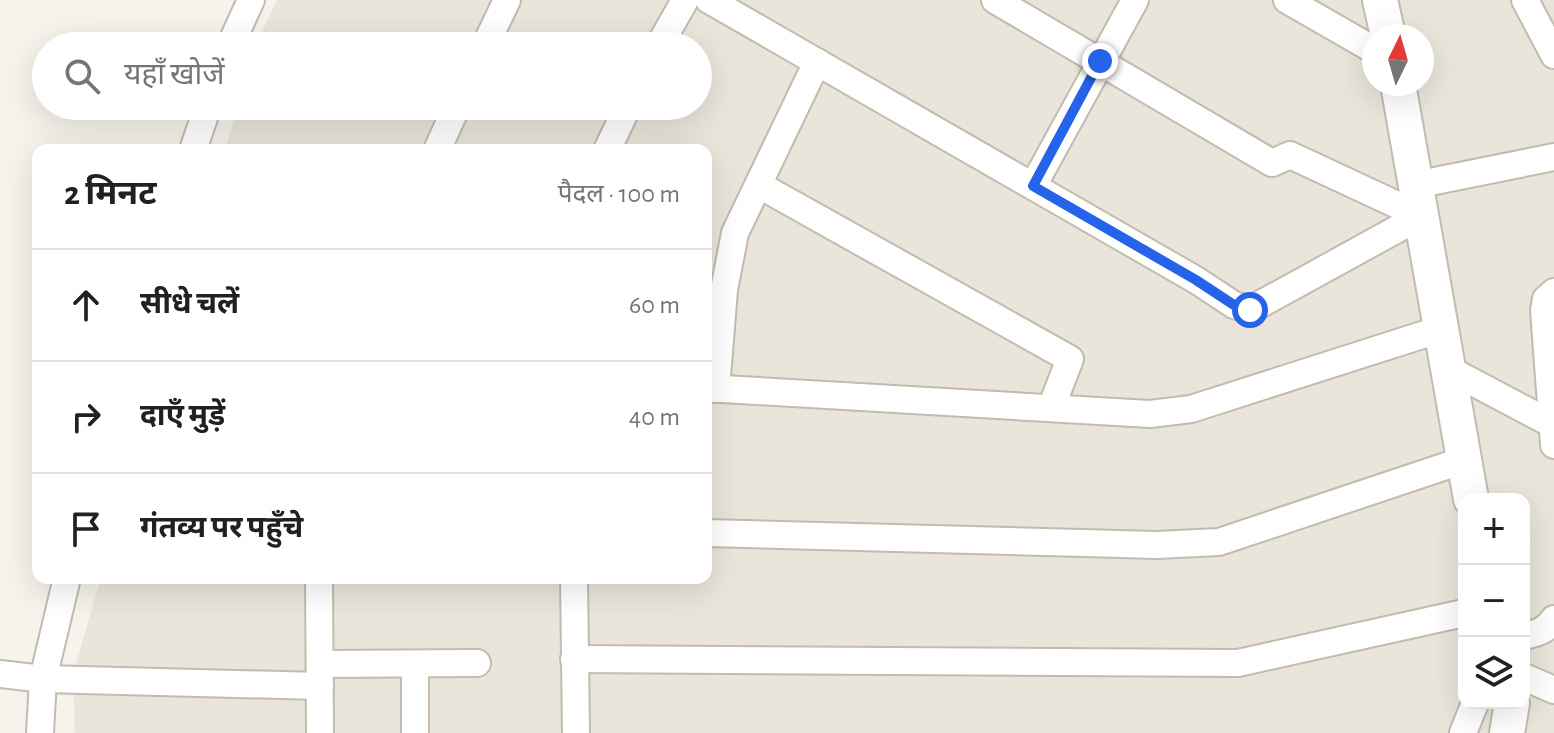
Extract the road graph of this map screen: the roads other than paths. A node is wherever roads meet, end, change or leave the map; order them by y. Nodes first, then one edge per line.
1 (251, 0) edge
2 (507, 0) edge
3 (685, 0) edge
4 (709, 0) edge
5 (995, 0) edge
6 (1135, 0) edge
7 (1287, 0) edge
8 (1380, 0) edge
9 (1525, 0) edge
10 (1385, 24) edge
11 (236, 32) edge
12 (492, 32) edge
13 (667, 32) edge
14 (1362, 43) edge
15 (1554, 55) edge
16 (1100, 61) junction
17 (817, 62) junction
18 (1400, 96) edge
19 (203, 120) edge
20 (451, 120) edge
21 (621, 120) edge
22 (195, 144) edge
23 (440, 144) edge
24 (610, 144) edge
25 (1554, 157) edge
26 (759, 185) junction
27 (1033, 186) junction
28 (1418, 201) junction
29 (1554, 292) edge
30 (1441, 329) junction
31 (1448, 369) junction
32 (712, 381) edge
33 (712, 389) edge
34 (1051, 408) junction
35 (1553, 435) edge
36 (1464, 460) junction
37 (1470, 493) edge
38 (712, 533) edge
39 (66, 584) edge
40 (319, 584) edge
41 (574, 584) edge
42 (1458, 614) edge
43 (1554, 619) edge
44 (1530, 635) edge
45 (574, 659) junction
46 (477, 663) dead end
47 (415, 664) junction
48 (0, 674) edge
49 (320, 675) junction
50 (43, 679) junction
51 (1530, 680) edge
52 (1554, 690) edge
53 (1473, 709) edge
54 (1511, 709) edge
55 (40, 733) edge
56 (320, 733) edge
57 (415, 733) edge
58 (576, 733) edge
59 (1463, 733) edge
60 (1507, 733) edge

1 - 11 street
2 - 12 street
3 - 13 street
4 - 17 street
5 - 16 street
6 - 16 street
7 - 14 street
8 - 10 street
9 - 15 street
16 - 27 street
16 - 28 street
17 - 26 street
17 - 27 street
18 - 28 street
19 - 22 street
20 - 23 street
21 - 24 street
25 - 28 street
26 - 32 street
26 - 34 street
27 - 28 street
28 - 30 street
29 - 35 street
30 - 31 street
30 - 34 street
31 - 35 street
31 - 36 street
33 - 34 street
36 - 37 street
36 - 38 street
39 - 50 street
40 - 49 street
41 - 45 street
42 - 45 street
43 - 44 street
45 - 58 street
46 - 47 street
47 - 49 street
47 - 57 street
48 - 50 street
49 - 50 street
49 - 56 street
50 - 55 street
51 - 52 street
53 - 59 street
54 - 60 street

